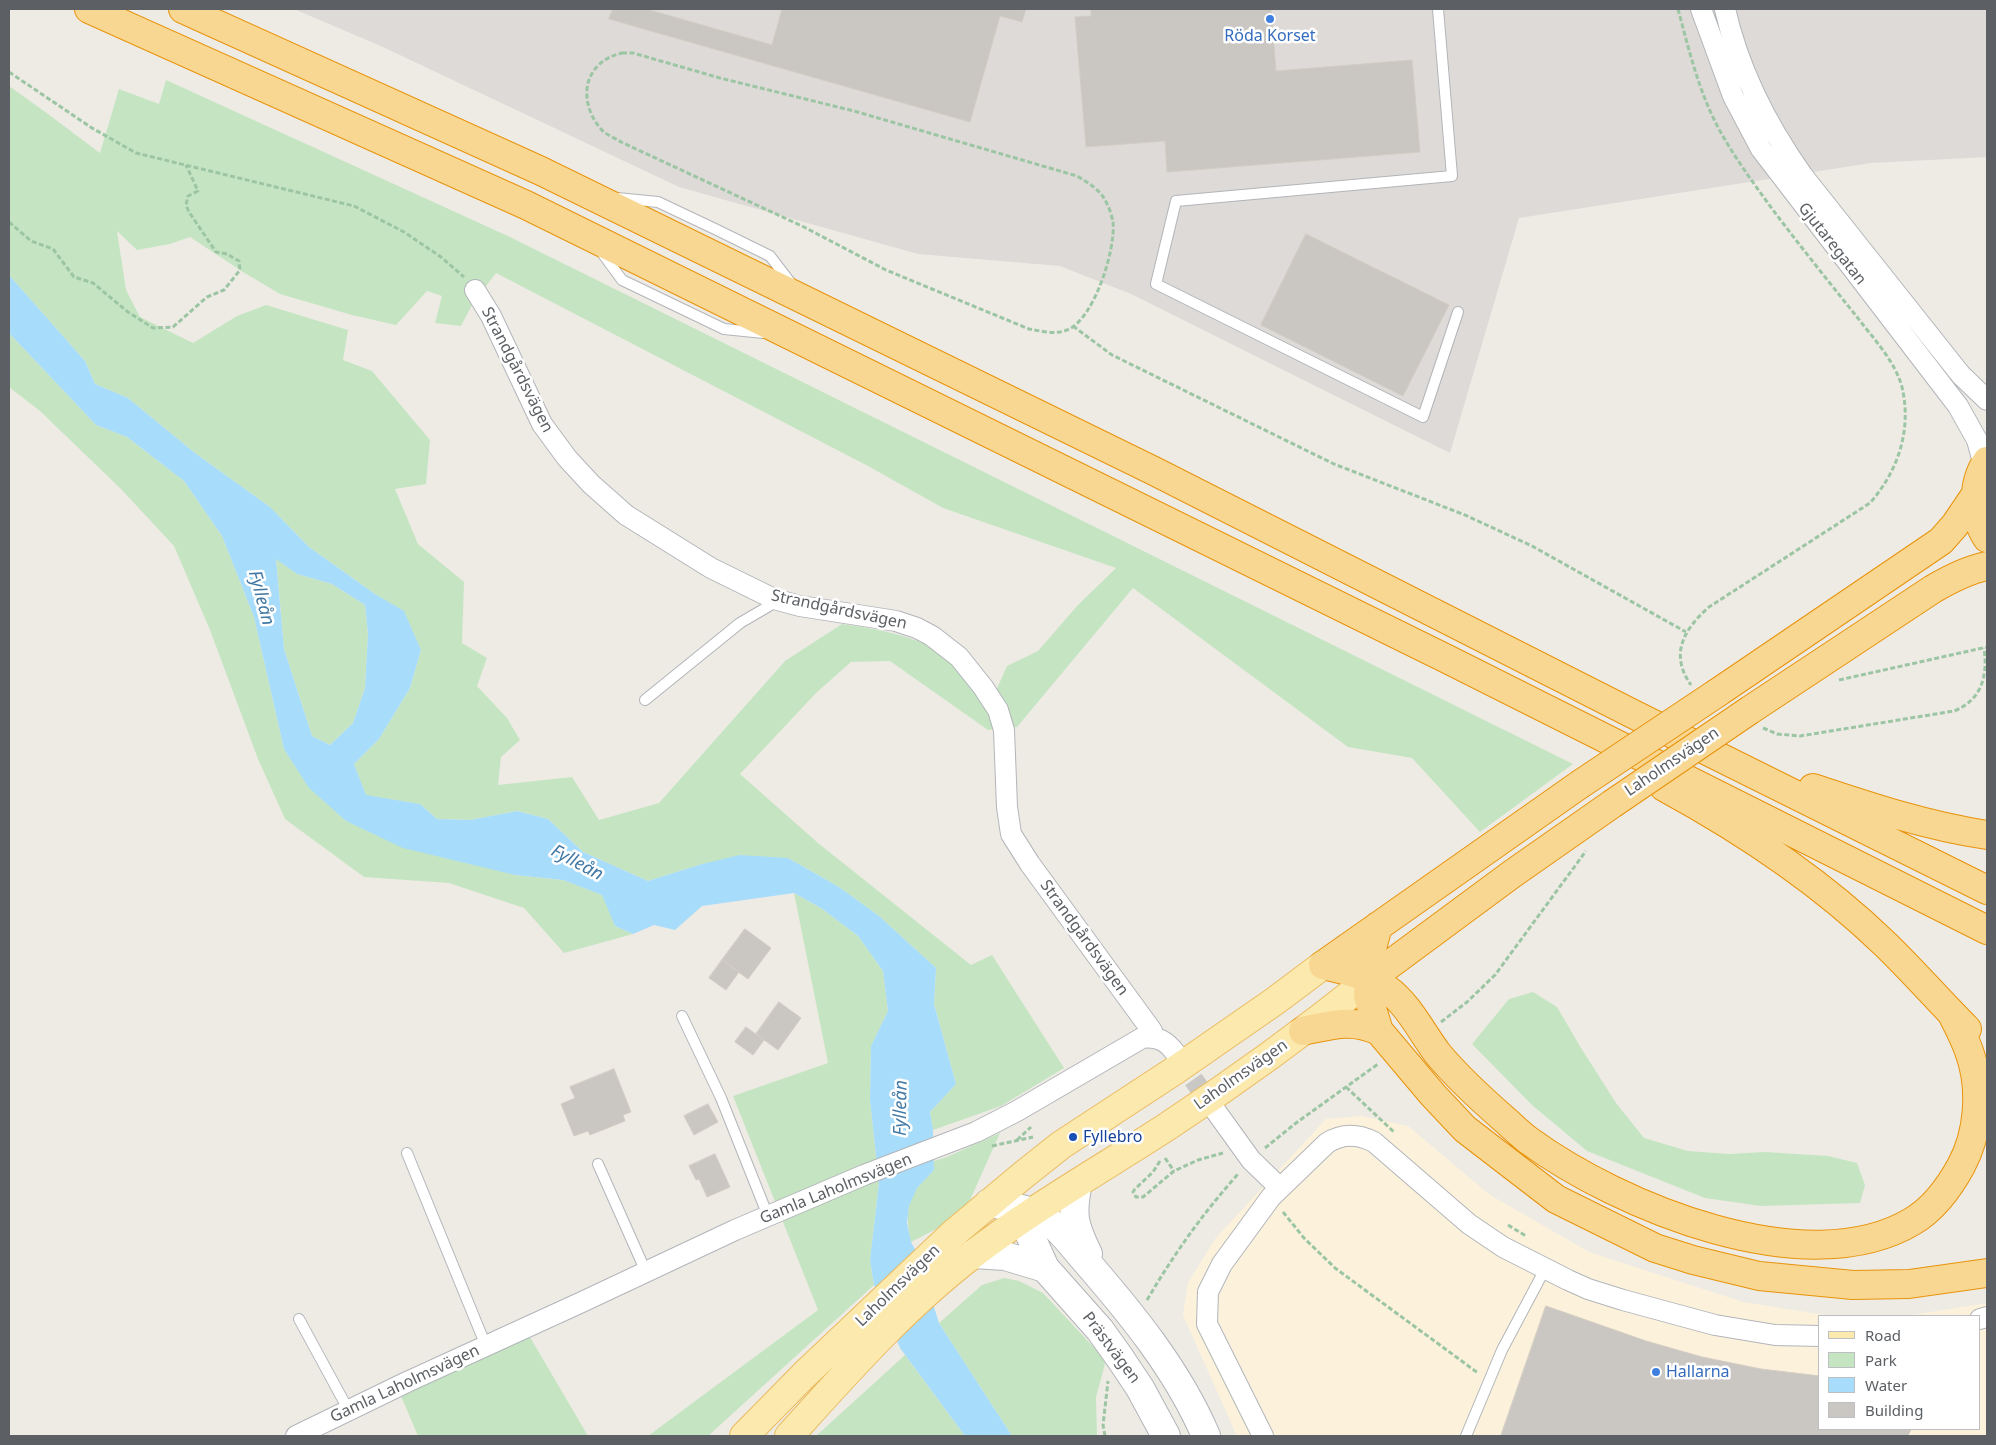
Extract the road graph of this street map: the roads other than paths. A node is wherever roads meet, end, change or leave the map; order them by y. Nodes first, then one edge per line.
1 (89, 9) edge
2 (183, 9) edge
3 (1438, 9) edge
4 (1701, 9) edge
5 (1725, 9) edge
6 (475, 290) road end
7 (1458, 312) dead end
8 (1987, 400) edge
9 (1986, 463) edge
10 (1976, 494) junction
11 (1987, 538) edge
12 (1987, 566) edge
13 (774, 599) junction
14 (1447, 659) junction
15 (645, 700) dead end
16 (1721, 758) junction
17 (1987, 835) edge
18 (1987, 890) edge
19 (1378, 926) junction
20 (1987, 930) edge
21 (1416, 946) junction
22 (1322, 965) junction
23 (1370, 979) junction
24 (1410, 1014) junction
25 (682, 1016) dead end
26 (1953, 1016) junction
27 (1379, 1030) junction
28 (1303, 1031) junction
29 (1152, 1037) junction
30 (1987, 1050) edge
31 (1176, 1054) tunnel mouth
32 (1215, 1110) tunnel mouth
33 (1051, 1139) junction
34 (407, 1153) dead end
35 (598, 1164) dead end
36 (1078, 1183) junction
37 (1276, 1192) junction
38 (989, 1203) junction
39 (1030, 1212) junction
40 (768, 1216) junction
41 (973, 1254) junction
42 (1045, 1268) junction
43 (1545, 1269) junction
44 (646, 1272) junction
45 (1987, 1273) edge
46 (1100, 1278) junction
47 (299, 1319) dead end
48 (1818, 1336) edge
49 (486, 1346) junction
50 (349, 1410) junction
51 (296, 1436) edge
52 (744, 1436) edge
53 (789, 1436) edge
54 (1166, 1436) edge
55 (1206, 1436) edge
56 (1263, 1436) edge
57 (1466, 1436) edge

1 - 14 highway
2 - 16 highway
3 - 7 lane
4 - 9 street, Gjutaregatan
5 - 8 street, Gjutaregatan
6 - 13 street, Strandgårdsvägen
9 - 10 highway, Laholmsvägen
10 - 11 highway, Laholmsvägen
10 - 19 highway, Laholmsvägen, bridge
12 - 21 highway, Laholmsvägen, bridge
13 - 15 lane
13 - 29 street, Strandgårdsvägen
14 - 20 highway
14 - 26 highway
16 - 17 highway
16 - 18 highway
19 - 22 highway, Laholmsvägen
19 - 23 highway
21 - 23 highway, Laholmsvägen
21 - 24 highway
22 - 23 highway
22 - 33 main road, Laholmsvägen
23 - 24 highway
23 - 27 highway
23 - 28 main road, Laholmsvägen
24 - 26 highway
25 - 40 lane
26 - 30 highway
27 - 28 highway
27 - 45 highway
28 - 36 main road, Laholmsvägen
29 - 31 street
29 - 40 street, Gamla Laholmsvägen
32 - 37 street
33 - 38 main road, Laholmsvägen
33 - 39 main road, Laholmsvägen
34 - 49 lane, Gamla Laholmsvägen
35 - 44 lane
36 - 39 main road, Laholmsvägen
36 - 46 street
37 - 43 street
37 - 56 street
38 - 39 street
38 - 52 main road, Laholmsvägen
39 - 41 main road, Laholmsvägen
39 - 42 street, Prästvägen
39 - 46 street
40 - 44 street, Gamla Laholmsvägen
41 - 42 street
41 - 53 main road, Laholmsvägen
42 - 54 street, Prästvägen
43 - 48 street
43 - 57 lane
44 - 49 street, Gamla Laholmsvägen
46 - 55 street
47 - 50 lane
49 - 50 street, Gamla Laholmsvägen
50 - 51 street, Gamla Laholmsvägen

